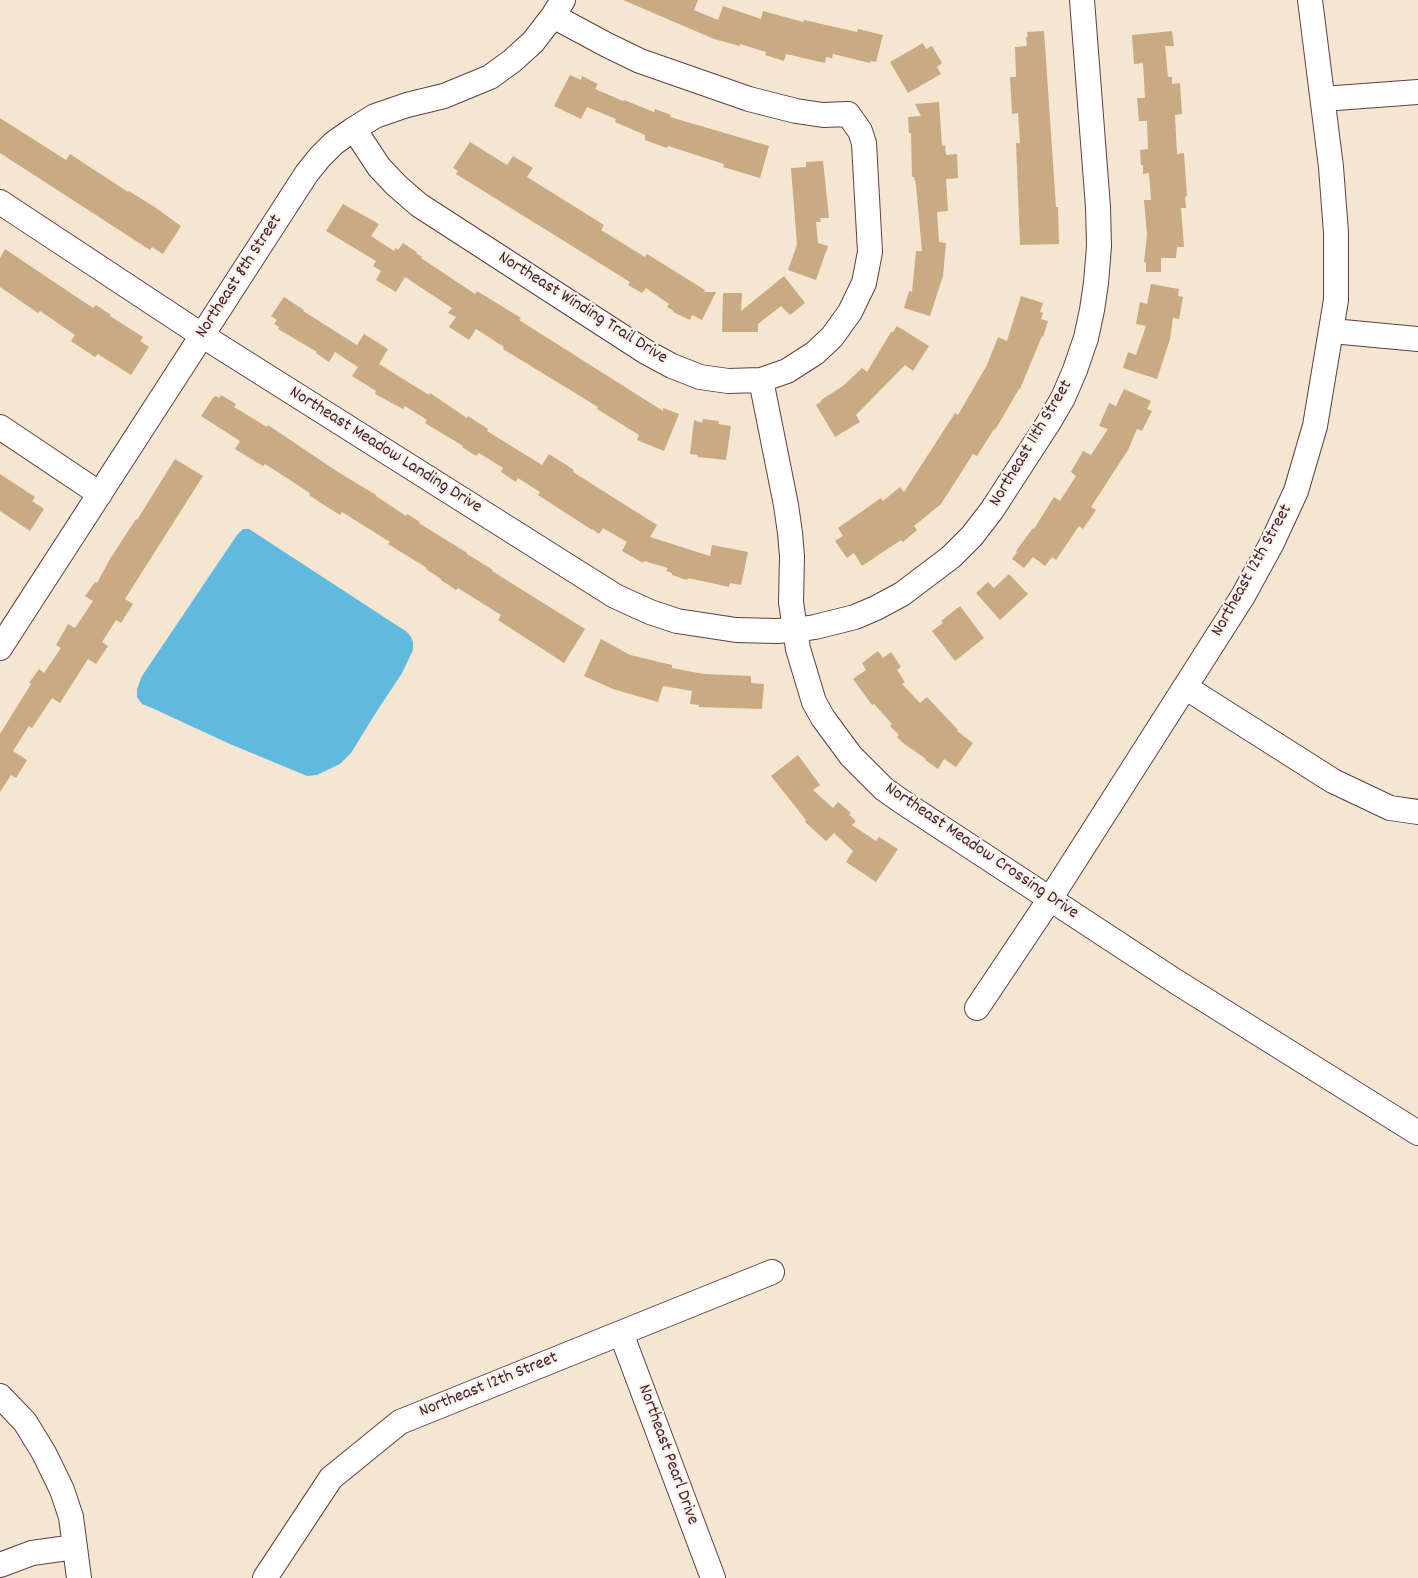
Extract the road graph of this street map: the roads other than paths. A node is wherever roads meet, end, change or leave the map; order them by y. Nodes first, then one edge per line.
1 (1083, 0) edge
2 (1310, 0) edge
3 (558, 8) edge
4 (1418, 92) edge
5 (1323, 99) junction
6 (354, 129) junction
7 (0, 202) edge
8 (1332, 331) junction
9 (202, 336) junction
10 (1418, 339) edge
11 (761, 380) junction
12 (0, 428) edge
13 (100, 494) junction
14 (795, 630) junction
15 (0, 648) edge
16 (1185, 687) junction
17 (1418, 812) edge
18 (1050, 899) junction
19 (977, 1008) dead end
20 (1418, 1133) edge
21 (772, 1272) dead end
22 (621, 1333) junction
23 (0, 1396) edge
24 (75, 1548) junction
25 (0, 1565) edge
26 (79, 1578) edge
27 (265, 1578) edge
28 (713, 1578) edge

1 - 14 street, Northeast 11th Street
2 - 5 street, Northeast 12th Street
3 - 6 street, Northeast 8th Street
3 - 11 street, Northeast Winding Trail Drive
4 - 5 street
5 - 8 street, Northeast 12th Street
6 - 9 street, Northeast 8th Street
6 - 11 street, Northeast Winding Trail Drive
7 - 9 street, Northeast Meadow Landing Drive
8 - 10 street
8 - 16 street, Northeast 12th Street
9 - 13 street, Northeast 8th Street
9 - 14 street, Northeast Meadow Landing Drive
11 - 14 street, Northeast Meadow Crossing Drive
12 - 13 street
13 - 15 street, Northeast 8th Street
14 - 18 street, Northeast Meadow Crossing Drive
16 - 17 street
16 - 18 street, Northeast 12th Street
18 - 19 street, Northeast 12th Street
18 - 20 street, Northeast Meadow Crossing Drive
21 - 22 street, Northeast 12th Street
22 - 27 street, Northeast 12th Street
22 - 28 street, Northeast Pearl Drive
23 - 24 street
24 - 25 street
24 - 26 street

